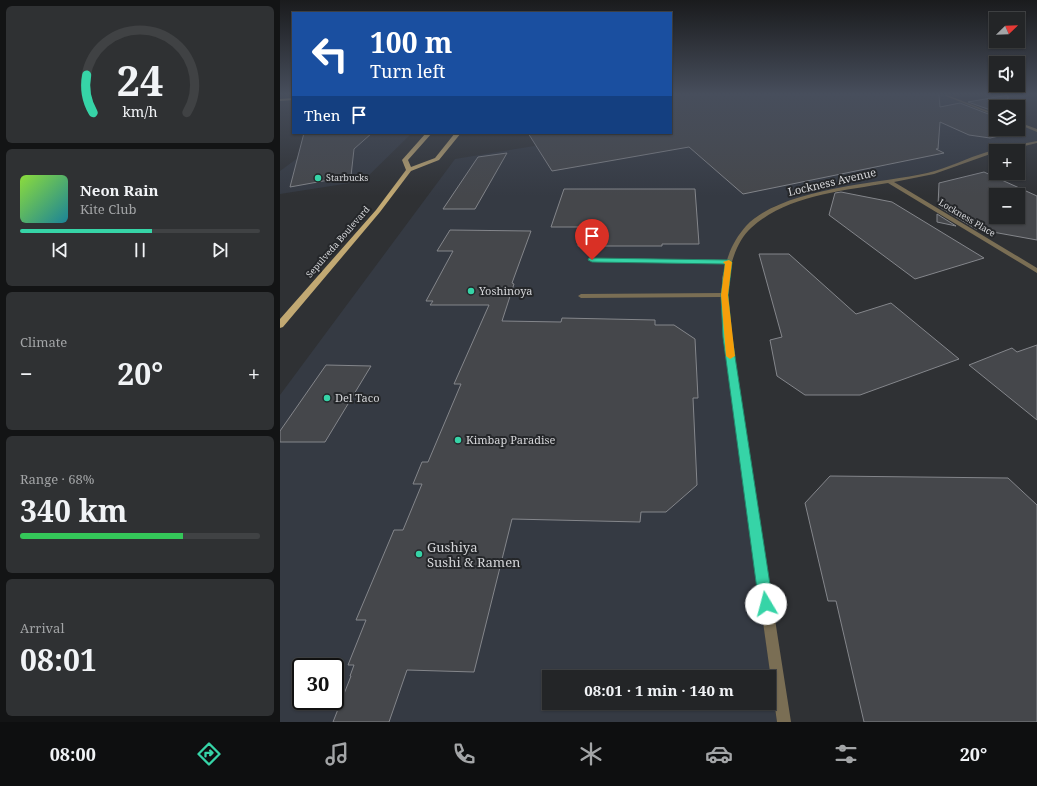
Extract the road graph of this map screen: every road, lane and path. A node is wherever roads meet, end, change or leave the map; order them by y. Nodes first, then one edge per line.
1 (428, 134) edge
2 (457, 134) edge
3 (1037, 142) edge
4 (1025, 145) edge
5 (989, 154) edge
6 (409, 170) junction
7 (888, 181) junction
8 (592, 260) dead end
9 (729, 262) junction
10 (1037, 271) edge
11 (724, 295) junction
12 (581, 296) dead end
13 (280, 325) edge
14 (784, 722) edge

1 - 6 main road, Sepulveda Boulevard
2 - 6 main road
3 - 4 street, Lockness Avenue
5 - 7 street, Lockness Avenue
6 - 13 main road, Sepulveda Boulevard
7 - 9 street, Lockness Avenue
7 - 10 street, Lockness Place
8 - 9 street
9 - 11 street, Lockness Avenue
11 - 12 street
11 - 14 street, Lockness Avenue

